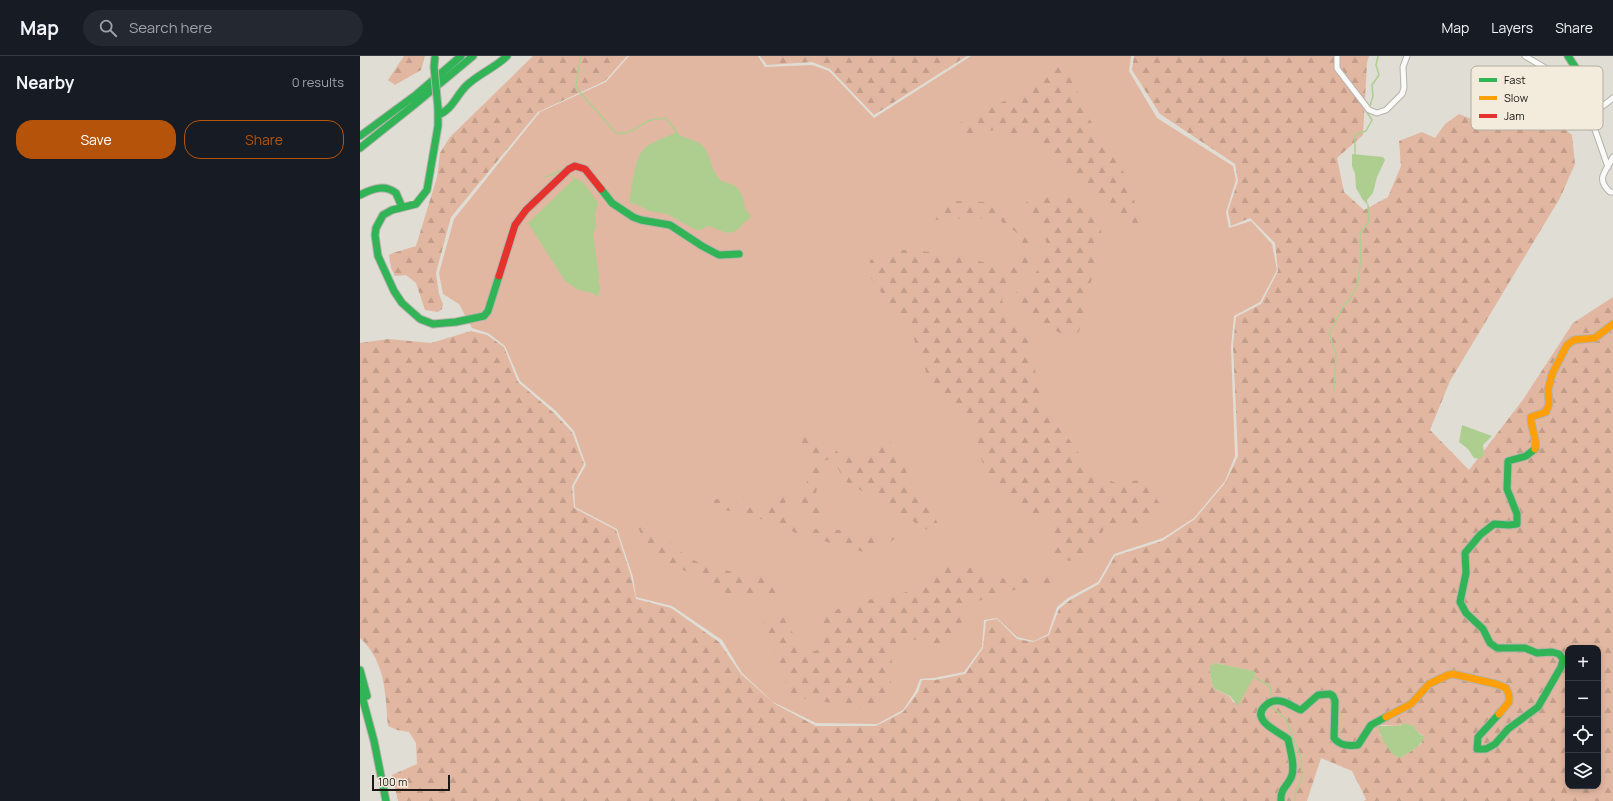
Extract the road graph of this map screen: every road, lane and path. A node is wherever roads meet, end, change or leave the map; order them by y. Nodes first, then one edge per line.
1 (435, 56) edge
2 (455, 56) edge
3 (461, 56) edge
4 (472, 56) edge
5 (477, 56) edge
6 (507, 56) edge
7 (1336, 56) edge
8 (1407, 56) edge
9 (1525, 56) edge
10 (1568, 56) edge
11 (1542, 66) edge
12 (1574, 66) edge
13 (438, 76) junction
14 (448, 77) junction
15 (418, 98) junction
16 (1613, 98) edge
17 (1603, 106) edge
18 (438, 112) junction
19 (1595, 130) edge
20 (360, 136) edge
21 (360, 143) edge
22 (360, 148) edge
23 (360, 154) edge
24 (1613, 157) edge
25 (1608, 167) junction
26 (1613, 192) edge
27 (360, 195) edge
28 (402, 207) junction
29 (739, 254) dead end
30 (1613, 324) edge
31 (360, 670) edge
32 (360, 690) edge
33 (374, 741) junction
34 (386, 801) edge
35 (1281, 801) edge

1 - 18 main road, bridge
2 - 13 main road
3 - 13 main road
4 - 14 main road
5 - 14 main road
6 - 18 main road
7 - 8 street
9 - 11 street
10 - 12 main road
13 - 15 main road
14 - 15 main road
15 - 20 main road
15 - 21 main road
15 - 22 main road
15 - 23 main road
16 - 17 street
18 - 28 main road
19 - 25 street
24 - 25 street
25 - 26 street
27 - 28 main road
28 - 29 main road
30 - 35 main road
31 - 33 main road
32 - 33 main road
33 - 34 main road

